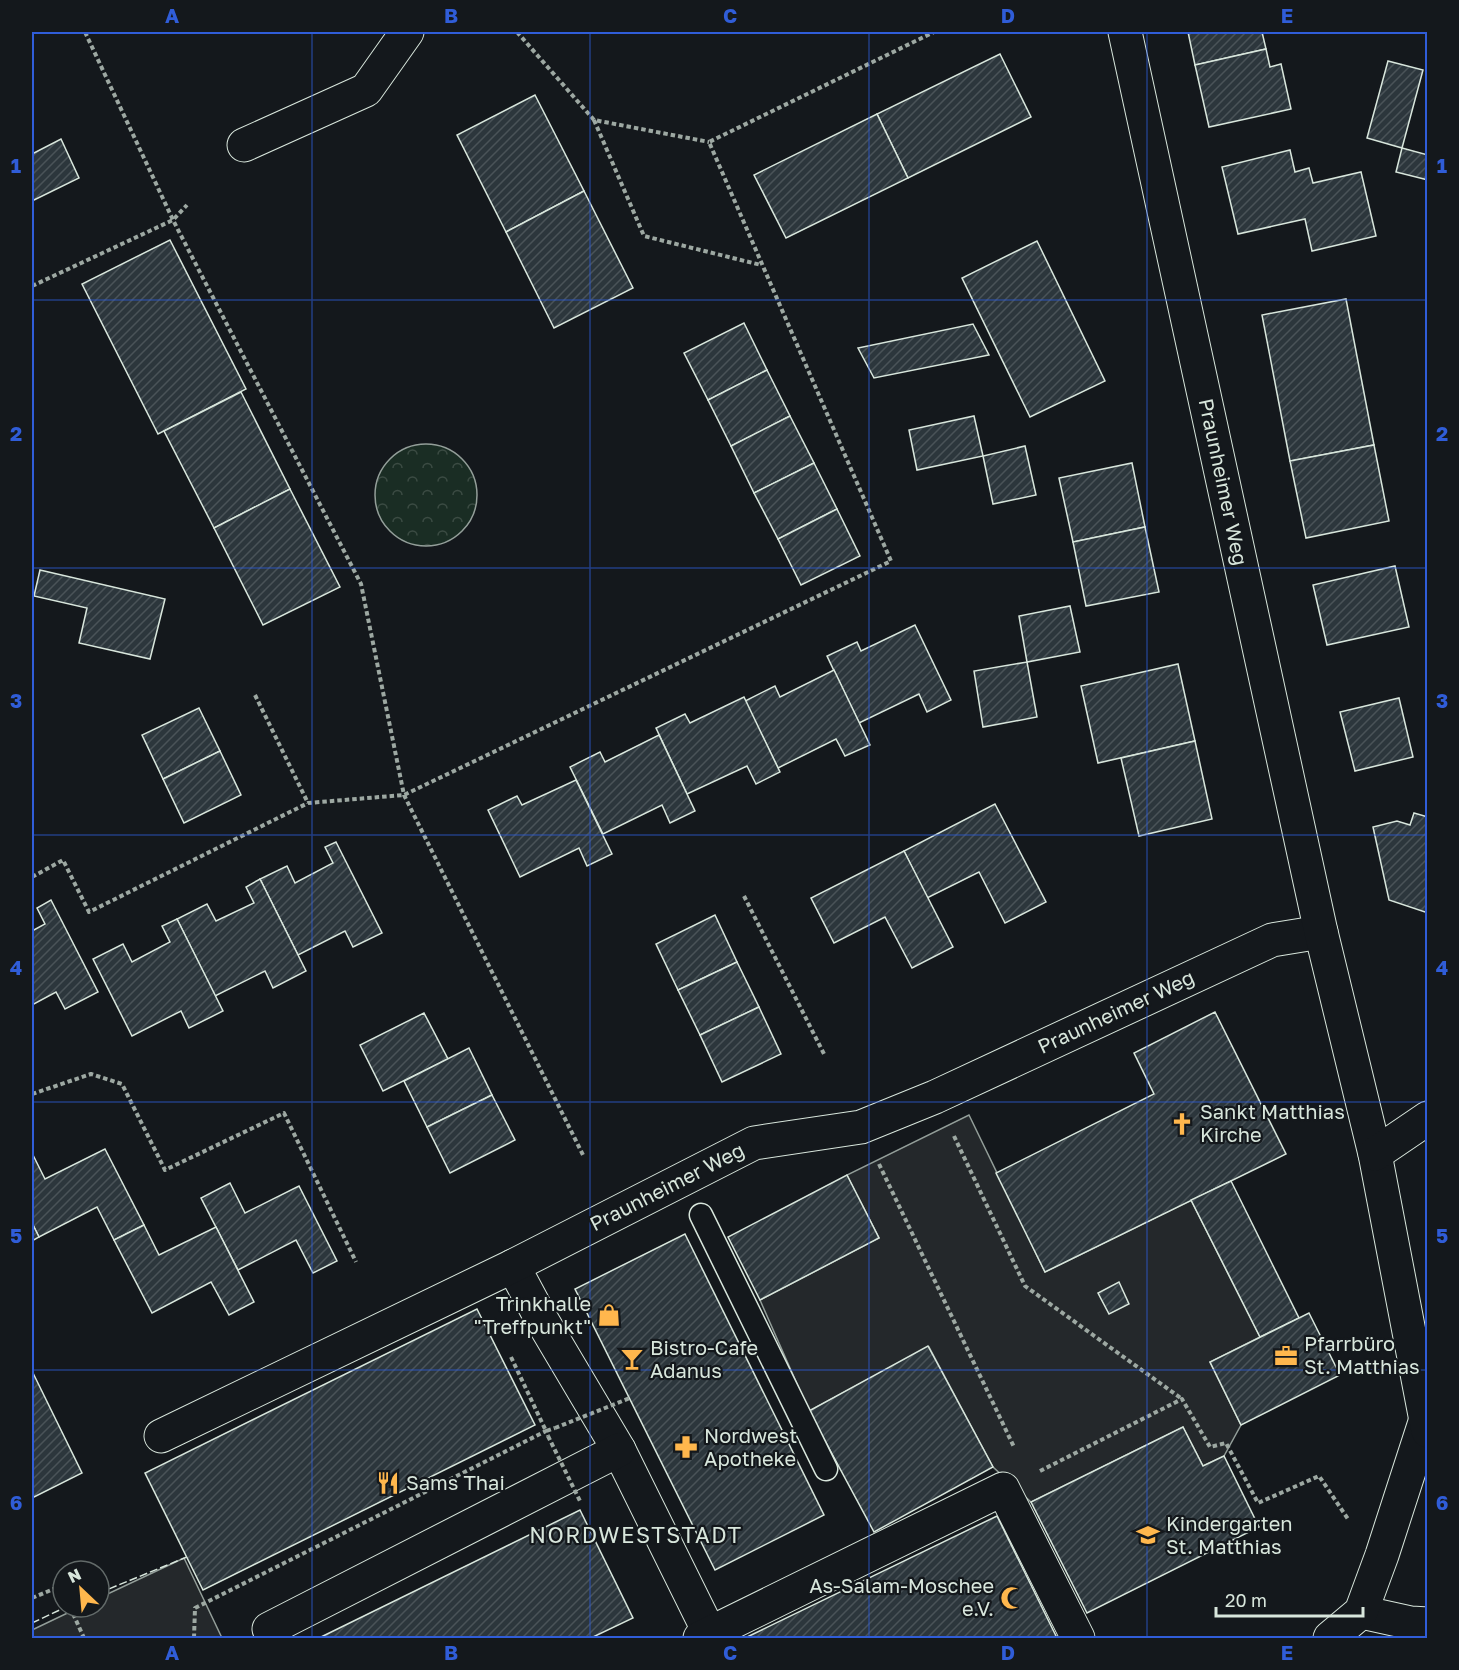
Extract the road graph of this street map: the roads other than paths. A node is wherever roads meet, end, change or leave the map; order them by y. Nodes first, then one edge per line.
1 (407, 32) edge
2 (1125, 32) edge
3 (244, 144) dead end
4 (1321, 932) junction
5 (1428, 1118) edge
6 (1375, 1154) junction
7 (701, 1215) dead end
8 (513, 1266) junction
9 (1426, 1427) edge
10 (161, 1436) dead end
11 (619, 1450) junction
12 (826, 1469) dead end
13 (1361, 1612) junction
14 (1428, 1624) edge
15 (269, 1629) dead end
16 (705, 1636) edge
17 (1078, 1638) edge
18 (1330, 1638) edge

1 - 3 street
2 - 4 street, Praunheimer Weg
4 - 6 street, Praunheimer Weg
4 - 8 street, Praunheimer Weg
5 - 6 street
6 - 9 street, Praunheimer Weg
7 - 12 lane
8 - 10 street, Praunheimer Weg
8 - 11 street
9 - 13 street
11 - 15 street
11 - 16 street
13 - 14 street
13 - 18 street
16 - 17 street

